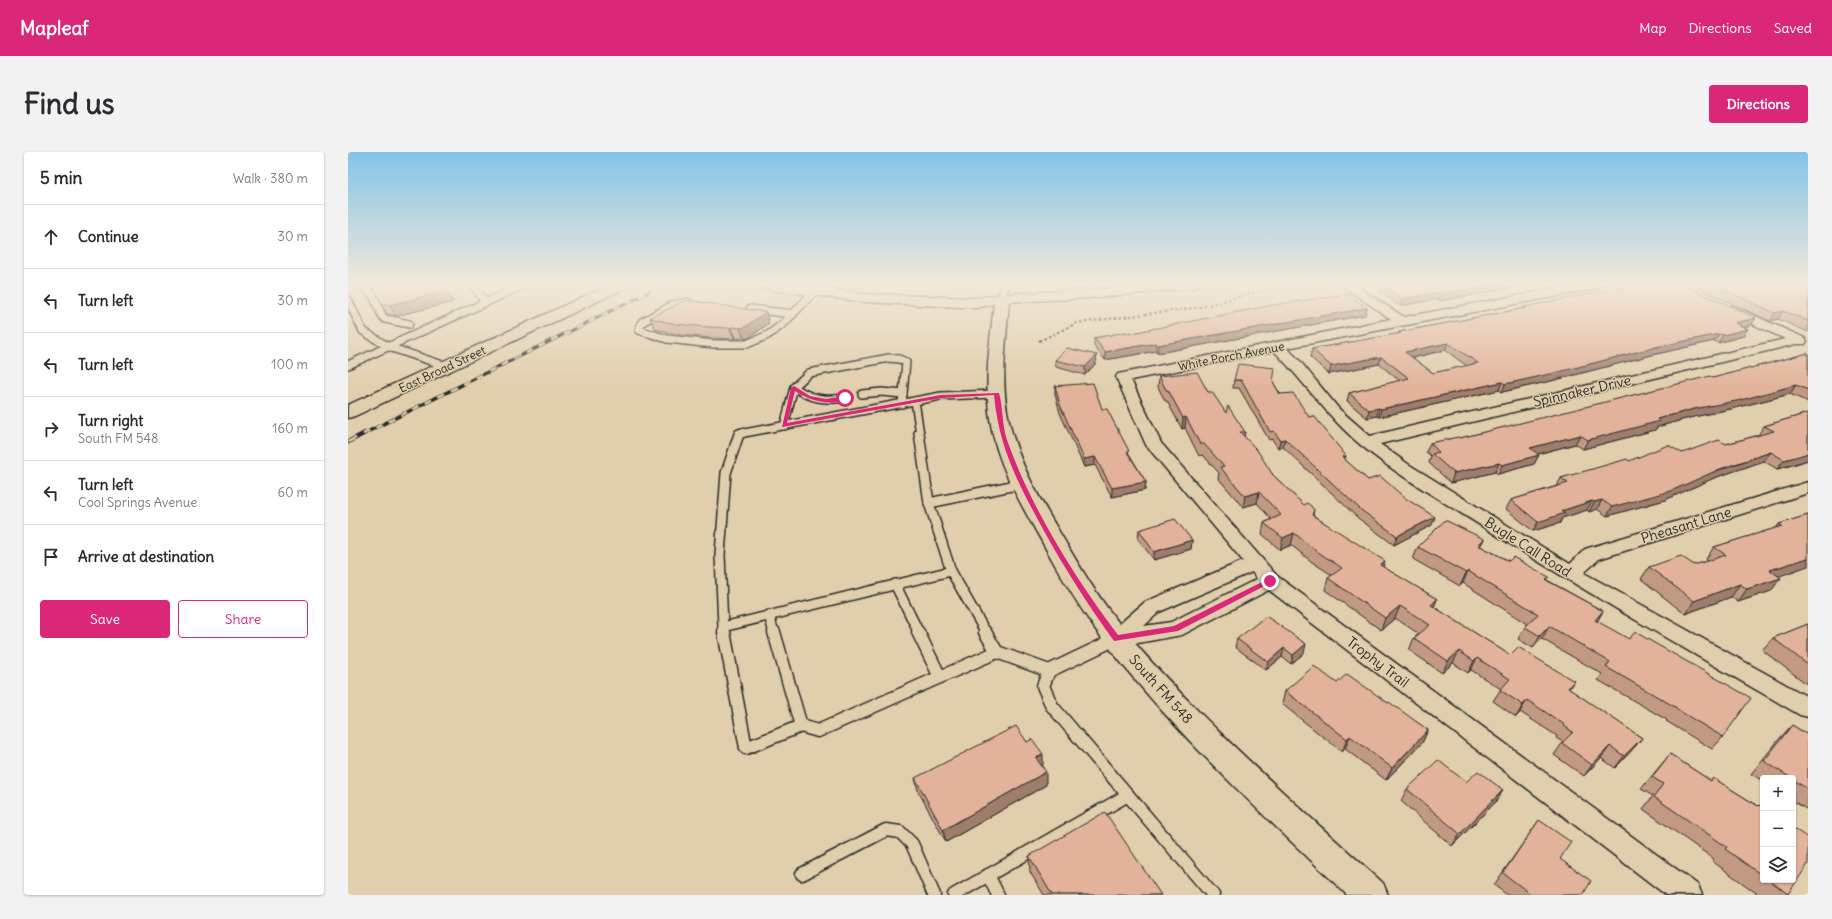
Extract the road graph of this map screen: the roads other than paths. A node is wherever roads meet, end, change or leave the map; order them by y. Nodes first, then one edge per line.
1 (356, 319) edge
2 (384, 319) edge
3 (449, 319) edge
4 (548, 319) edge
5 (648, 319) edge
6 (788, 319) edge
7 (1001, 319) edge
8 (1398, 319) edge
9 (1414, 319) edge
10 (1750, 319) edge
11 (1402, 321) junction
12 (409, 324) dead end
13 (1803, 343) edge
14 (389, 347) junction
15 (1278, 347) junction
16 (348, 365) edge
17 (446, 366) junction
18 (1123, 377) joint
19 (794, 388) junction
20 (862, 394) dead end
21 (903, 394) junction
22 (997, 394) junction
23 (845, 398) dead end
24 (914, 401) junction
25 (902, 404) junction
26 (348, 412) edge
27 (784, 426) junction
28 (1367, 442) junction
29 (1021, 484) junction
30 (1808, 487) edge
31 (929, 503) junction
32 (1254, 564) junction
33 (951, 571) junction
34 (1571, 574) junction
35 (1270, 581) junction
36 (895, 584) junction
37 (769, 615) junction
38 (722, 627) junction
39 (1116, 639) junction
40 (997, 652) junction
41 (1049, 671) junction
42 (940, 677) junction
43 (1808, 708) edge
44 (801, 726) junction
45 (1128, 795) junction
46 (802, 874) dead end
47 (988, 875) junction
48 (934, 895) edge
49 (954, 895) edge
50 (998, 895) edge
51 (1213, 895) edge
52 (1371, 895) edge
53 (1688, 895) edge

1 - 14 lane
2 - 12 lane
3 - 14 lane
4 - 17 main road, East Broad Street
5 - 6 lane
7 - 22 main road, South FM 548
8 - 11 street
9 - 11 street, White Porch Avenue
10 - 13 street
11 - 15 street, White Porch Avenue
13 - 28 street, Spinnaker Drive
14 - 16 lane
14 - 17 lane
15 - 18 street, White Porch Avenue
15 - 28 street, Bugle Call Road
17 - 26 main road, East Broad Street
18 - 32 street, Trophy Trail
19 - 21 lane
19 - 23 lane
19 - 27 lane
20 - 21 lane
21 - 25 lane
22 - 24 lane
22 - 29 main road, South FM 548
24 - 25 lane
24 - 31 lane
25 - 27 lane
27 - 38 lane
28 - 34 street, Bugle Call Road
29 - 31 lane
29 - 39 main road, South FM 548
30 - 34 street, Pheasant Lane
31 - 33 lane
32 - 35 street, Trophy Trail
32 - 39 street
33 - 36 lane
33 - 40 lane
34 - 43 street, Bugle Call Road
35 - 39 street
35 - 53 street, Trophy Trail
36 - 37 lane
36 - 42 lane
37 - 38 lane
37 - 44 lane
38 - 44 lane
39 - 41 lane
39 - 52 main road, South FM 548
40 - 41 lane
40 - 42 lane
41 - 45 lane
42 - 44 lane
45 - 47 lane
45 - 51 lane
46 - 48 lane
47 - 49 lane
47 - 50 lane

